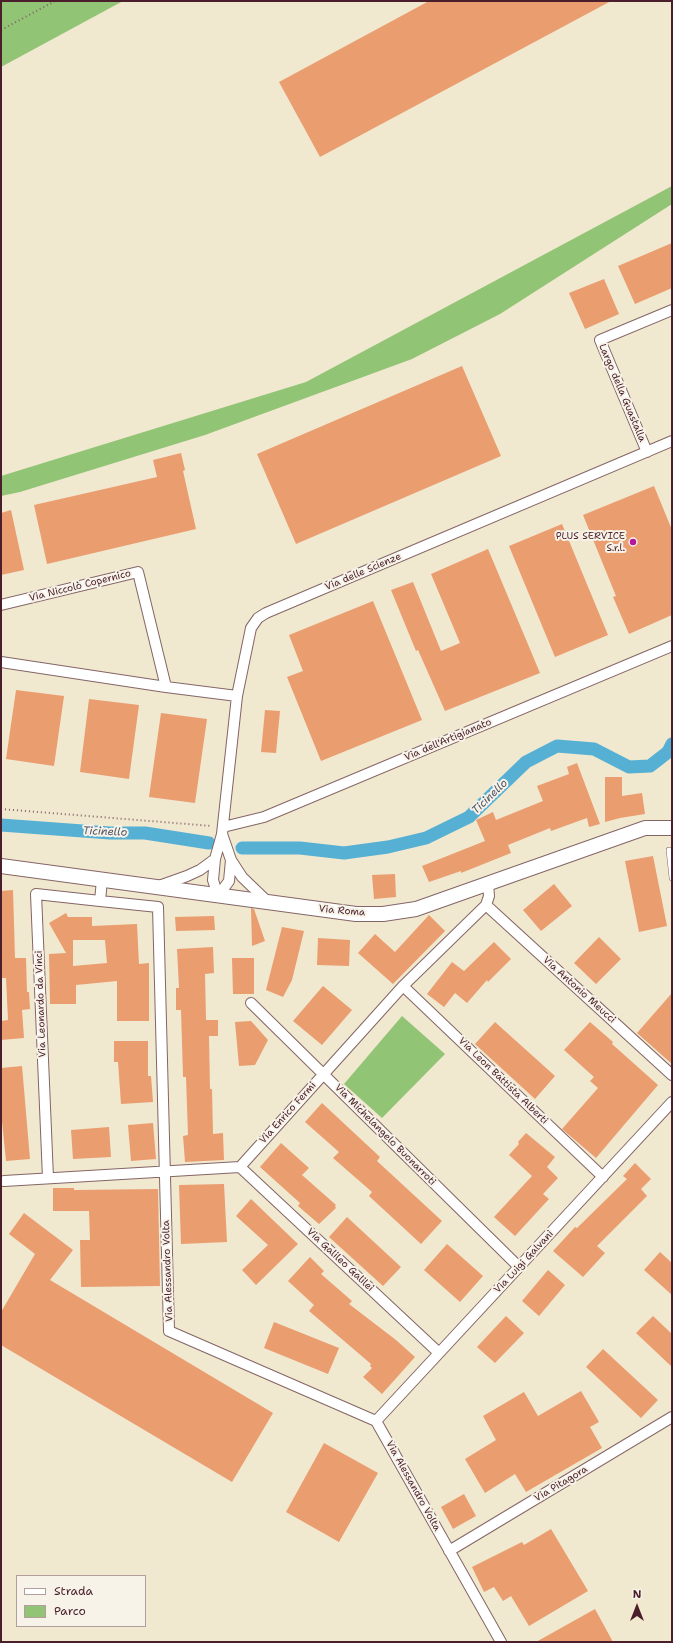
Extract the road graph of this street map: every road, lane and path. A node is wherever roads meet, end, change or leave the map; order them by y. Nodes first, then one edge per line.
1 (54, 1) edge
2 (1, 30) edge
3 (672, 310) edge
4 (672, 441) edge
5 (647, 452) junction
6 (1, 605) edge
7 (672, 646) edge
8 (1, 662) edge
9 (166, 687) junction
10 (237, 696) junction
11 (1, 809) edge
12 (672, 828) edge
13 (222, 830) junction
14 (669, 850) dead end
15 (215, 859) junction
16 (231, 860) junction
17 (1, 866) edge
18 (672, 878) edge
19 (102, 880) junction
20 (488, 884) junction
21 (155, 887) junction
22 (218, 896) junction
23 (100, 900) junction
24 (269, 903) junction
25 (486, 905) junction
26 (403, 986) junction
27 (251, 1003) dead end
28 (323, 1074) junction
29 (672, 1075) edge
30 (672, 1102) edge
31 (240, 1166) junction
32 (165, 1171) junction
33 (603, 1177) junction
34 (48, 1178) junction
35 (4, 1181) dead end
36 (519, 1267) junction
37 (440, 1353) junction
38 (672, 1417) edge
39 (376, 1421) junction
40 (449, 1551) junction
41 (500, 1642) edge

1 - 2 path
3 - 5 street, Largo della Guastalla
4 - 5 street, Via delle Scienze
5 - 10 street, Via delle Scienze
6 - 9 street, Via Niccolò Copernico
7 - 13 street, Via dell'Artigianato
8 - 9 street
9 - 10 street
10 - 13 street, Via delle Scienze
11 - 13 path
12 - 20 street, Via Roma
13 - 15 street, Via delle Scienze
13 - 16 street, Via delle Scienze
14 - 18 lane
15 - 21 street
15 - 22 street, Via delle Scienze
16 - 22 street, Via delle Scienze
16 - 24 street, Via delle Scienze
17 - 19 street, Via Roma
19 - 21 street, Via Roma
19 - 23 street
20 - 24 street, Via Roma
20 - 25 street
21 - 22 street, Via Roma
22 - 24 street, Via Roma
23 - 32 street, Via Alessandro Volta
23 - 34 street, Via Leonardo da Vinci
25 - 26 street, Via Enrico Fermi
25 - 29 street, Via Antonio Meucci
26 - 28 street, Via Enrico Fermi
26 - 33 street, Via Leon Battista Alberti
27 - 28 street, Via Michelangelo Buonarroti
28 - 31 street, Via Enrico Fermi
28 - 36 street, Via Michelangelo Buonarroti
30 - 33 street, Via Luigi Galvani
31 - 32 street
31 - 37 street, Via Galileo Galilei
32 - 34 street
32 - 39 street, Via Alessandro Volta
33 - 36 street, Via Luigi Galvani
34 - 35 street
36 - 37 street, Via Luigi Galvani
37 - 39 street, Via Luigi Galvani
38 - 40 street, Via Pitagora
39 - 40 street, Via Alessandro Volta
40 - 41 street, Via Alessandro Volta

